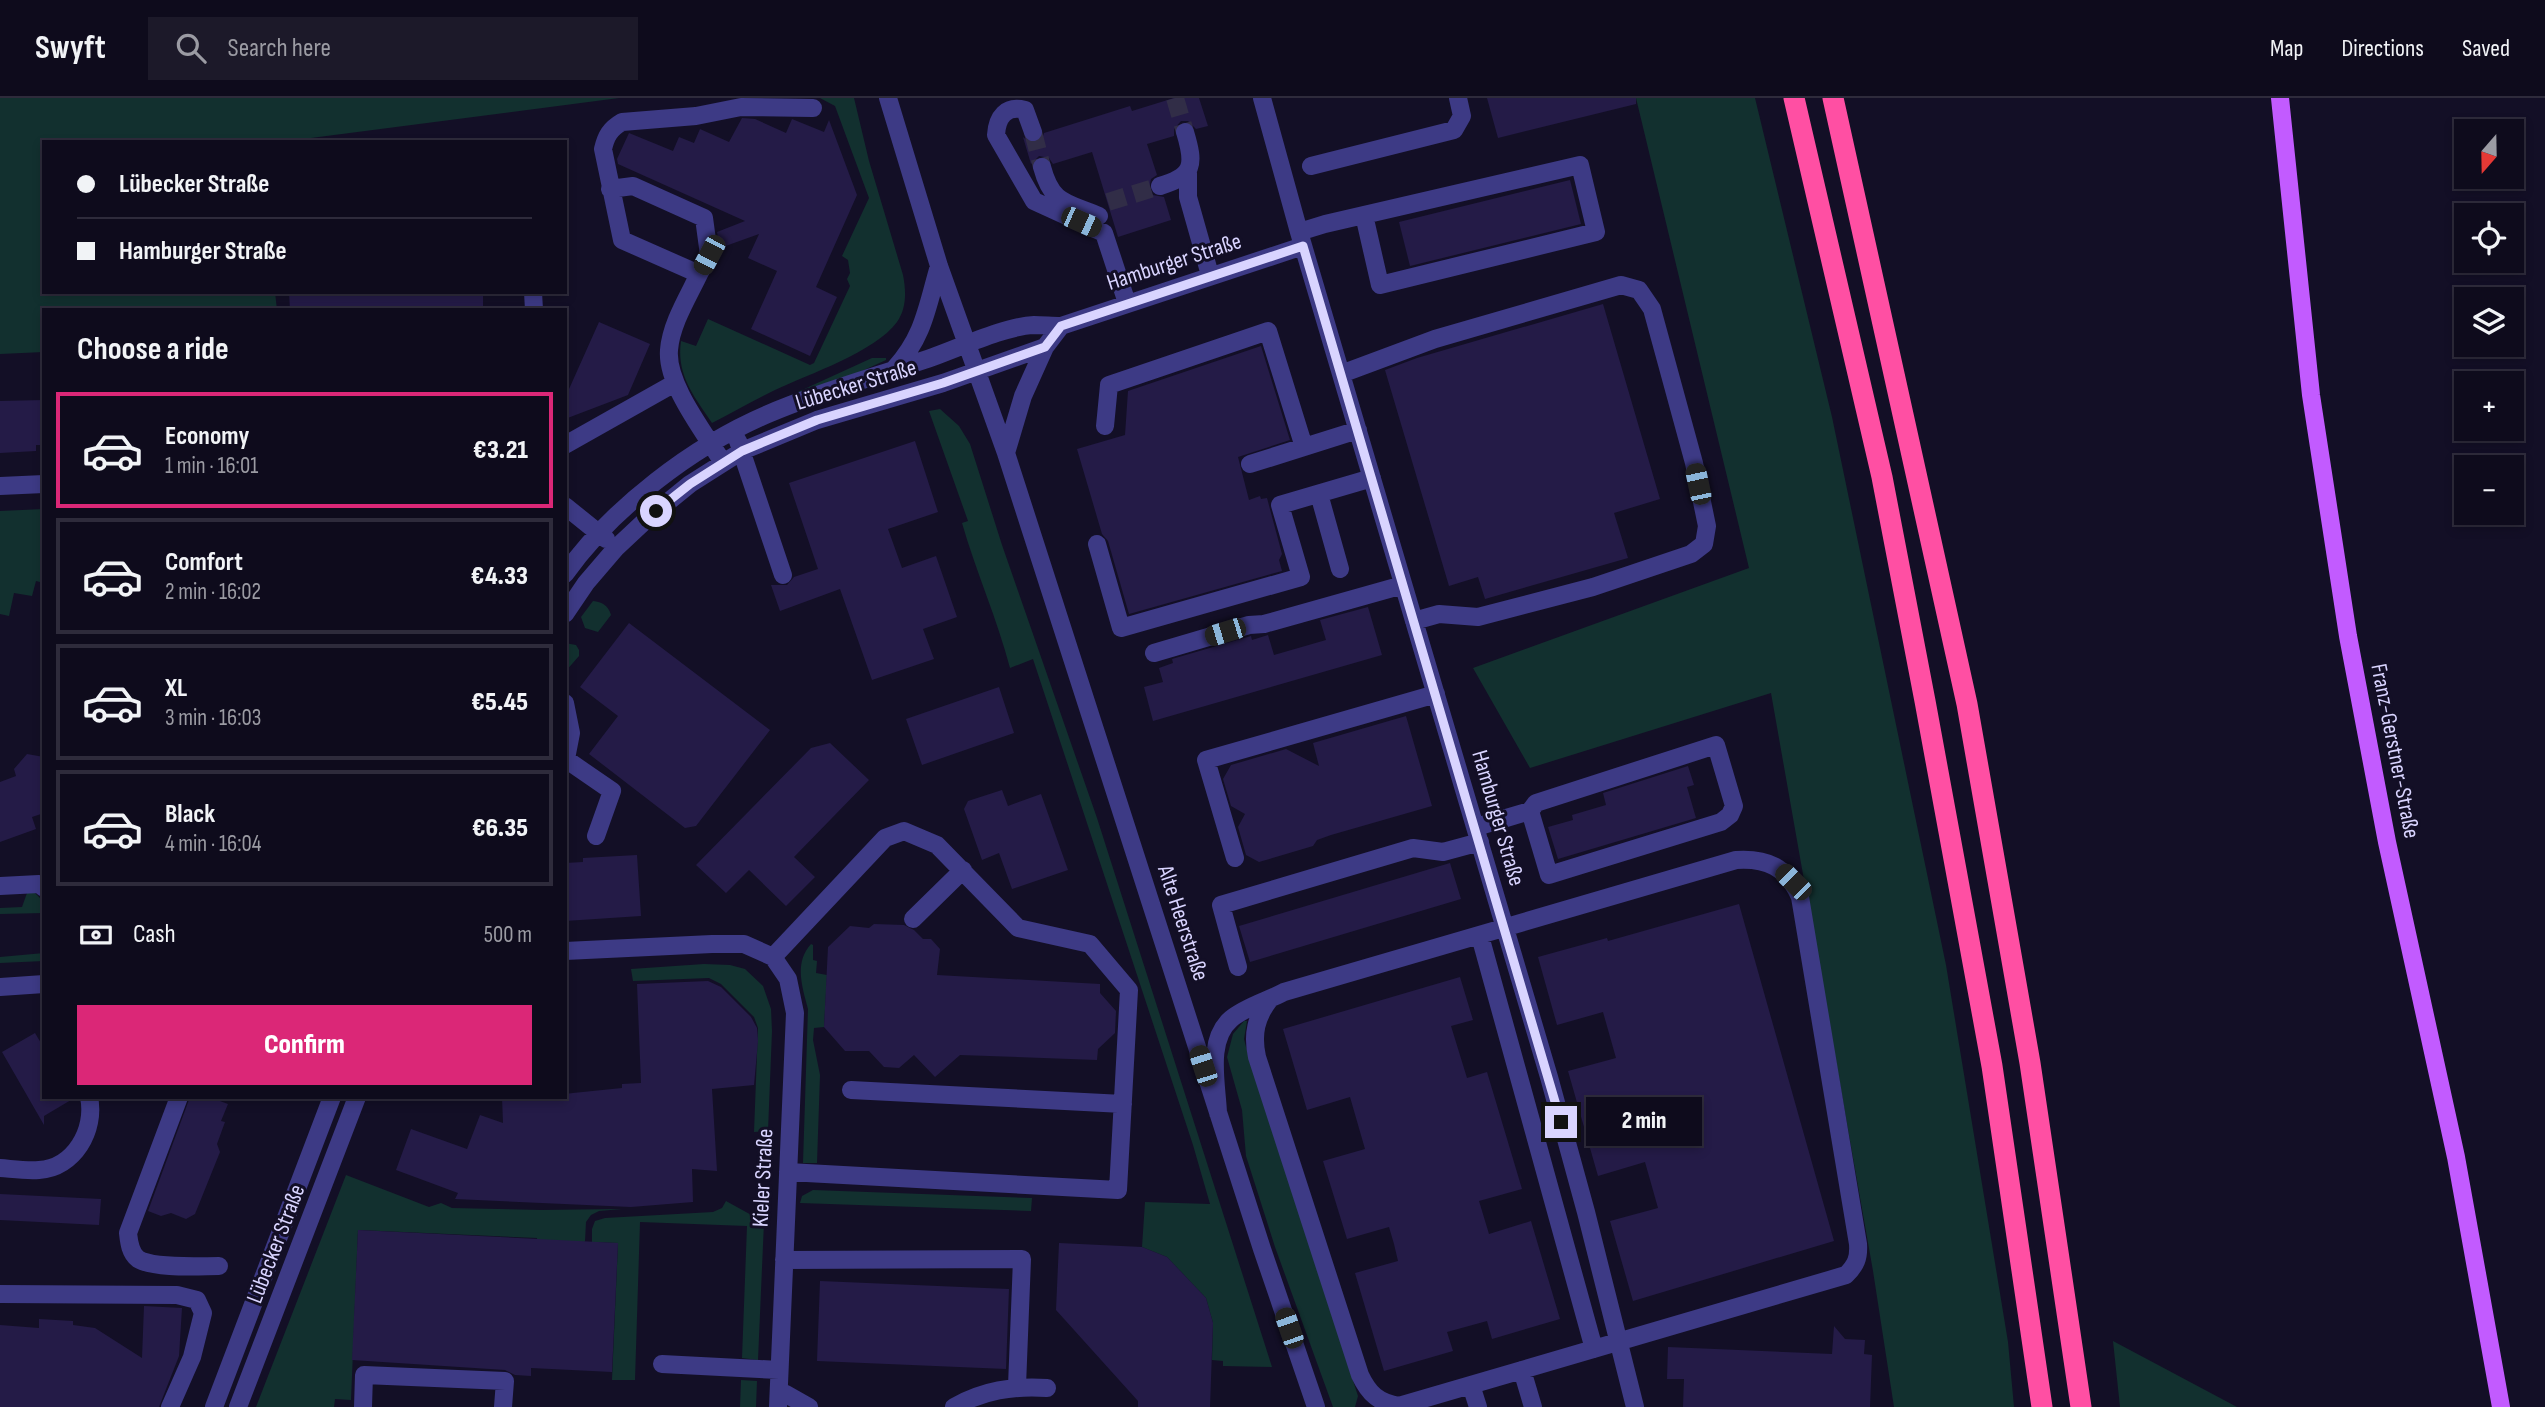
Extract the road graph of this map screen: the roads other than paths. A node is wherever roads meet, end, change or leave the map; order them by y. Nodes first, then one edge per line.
1 (888, 98) edge
2 (1262, 98) edge
3 (1458, 98) edge
4 (1794, 98) edge
5 (1833, 98) edge
6 (2280, 98) edge
7 (813, 108) dead end
8 (1033, 132) tunnel mouth
9 (1185, 132) tunnel mouth
10 (1311, 166) dead end
11 (1042, 167) tunnel mouth
12 (1188, 173) junction
13 (1160, 186) tunnel mouth
14 (610, 189) junction
15 (1364, 215) junction
16 (1104, 217) junction
17 (1301, 239) junction
18 (939, 266) junction
19 (699, 274) junction
20 (1210, 275) junction
21 (1128, 303) junction
22 (1061, 326) junction
23 (967, 343) junction
24 (1045, 347) junction
25 (895, 368) junction
26 (977, 370) junction
27 (1341, 374) junction
28 (675, 383) junction
29 (1105, 426) dead end
30 (1358, 430) junction
31 (735, 431) junction
32 (567, 444) edge
33 (712, 445) junction
34 (1304, 447) junction
35 (742, 451) junction
36 (1006, 453) junction
37 (723, 463) junction
38 (1250, 464) dead end
39 (1372, 478) junction
40 (42, 484) edge
41 (0, 486) edge
42 (1319, 494) junction
43 (567, 508) edge
44 (599, 533) junction
45 (1097, 544) dead end
46 (617, 548) junction
47 (1340, 569) dead end
48 (567, 572) edge
49 (783, 575) dead end
50 (1404, 585) junction
51 (567, 611) edge
52 (1414, 621) junction
53 (1154, 653) dead end
54 (1436, 694) junction
55 (567, 715) edge
56 (567, 755) edge
57 (567, 763) edge
58 (1530, 811) junction
59 (1478, 834) junction
60 (596, 836) dead end
61 (1235, 858) dead end
62 (963, 870) junction
63 (0, 886) edge
64 (42, 886) edge
65 (913, 919) dead end
66 (1505, 929) junction
67 (1480, 936) junction
68 (567, 951) edge
69 (774, 957) junction
70 (1238, 967) dead end
71 (42, 984) edge
72 (0, 987) edge
73 (1270, 999) junction
74 (851, 1090) dead end
75 (89, 1099) edge
76 (178, 1099) edge
77 (331, 1099) edge
78 (356, 1099) edge
79 (1123, 1104) junction
80 (1219, 1113) junction
81 (0, 1168) edge
82 (788, 1172) junction
83 (784, 1260) junction
84 (219, 1266) dead end
85 (0, 1294) edge
86 (1619, 1342) junction
87 (1594, 1349) junction
88 (662, 1364) dead end
89 (779, 1370) junction
90 (1522, 1370) junction
91 (1471, 1385) junction
92 (1017, 1386) junction
93 (1047, 1388) dead end
94 (778, 1400) edge
95 (170, 1407) edge
96 (214, 1407) edge
97 (238, 1407) edge
98 (363, 1407) edge
99 (503, 1407) edge
100 (809, 1407) edge
101 (954, 1407) edge
102 (1316, 1407) edge
103 (1399, 1407) edge
104 (1478, 1407) edge
105 (1533, 1407) edge
106 (1635, 1407) edge
107 (2042, 1407) edge
108 (2081, 1407) edge
109 (2501, 1407) edge

1 - 18 street, Alte Heerstraße
2 - 17 street, Hamburger Straße
3 - 10 street
4 - 107 highway
5 - 108 highway
6 - 109 main road, Franz-Gerstner-Straße
7 - 14 street
8 - 16 street
9 - 12 street
11 - 16 street
12 - 13 street
12 - 20 street
14 - 19 street
14 - 19 street
15 - 15 street
15 - 17 street
16 - 21 street
17 - 20 street, Hamburger Straße
17 - 27 street, Hamburger Straße
18 - 23 street, Alte Heerstraße
18 - 25 street
19 - 28 street
20 - 21 street, Hamburger Straße
21 - 22 street, Hamburger Straße
22 - 23 street, Hamburger Straße
22 - 24 street
23 - 25 street, Lübecker Straße
23 - 26 street, Alte Heerstraße
24 - 26 street
24 - 36 street
25 - 31 street, Lübecker Straße
26 - 35 street, Lübecker Straße
26 - 36 street, Alte Heerstraße
27 - 30 street, Hamburger Straße
27 - 52 street
28 - 32 street
28 - 33 street
29 - 34 street
30 - 34 street
30 - 39 street, Hamburger Straße
31 - 33 street, Lübecker Straße
31 - 35 street
33 - 37 street
33 - 44 street, Lübecker Straße
34 - 38 street
35 - 37 street, Lübecker Straße
35 - 49 street
36 - 80 street, Alte Heerstraße
37 - 46 street, Lübecker Straße
39 - 42 street
39 - 50 street, Hamburger Straße
40 - 41 street
42 - 45 street
42 - 47 street
43 - 44 street
44 - 46 street
44 - 48 street, Lübecker Straße
46 - 51 street, Lübecker Straße
50 - 52 street, Hamburger Straße
50 - 53 street
52 - 54 street, Hamburger Straße
54 - 59 street, Hamburger Straße
54 - 61 street
55 - 56 street
57 - 60 street
58 - 58 street
58 - 59 street
59 - 66 street, Hamburger Straße
59 - 70 street
62 - 65 street
62 - 69 street
62 - 79 street
63 - 64 street
66 - 67 street
66 - 86 street, Hamburger Straße
66 - 86 street
67 - 73 street
67 - 87 street
68 - 69 street
69 - 82 street, Kieler Straße
71 - 72 street
73 - 80 street
73 - 103 street
74 - 79 street
75 - 81 street
76 - 84 street
77 - 96 street, Lübecker Straße
78 - 97 street, Lübecker Straße
79 - 82 street
80 - 102 street, Alte Heerstraße
82 - 83 street, Kieler Straße
83 - 89 street, Kieler Straße
83 - 92 street
85 - 95 street
86 - 87 street
86 - 106 street, Hamburger Straße
87 - 90 street
88 - 89 street
89 - 94 street, Kieler Straße
90 - 91 street
90 - 105 street
91 - 103 street
91 - 104 street
92 - 93 street
92 - 101 street
94 - 100 street
98 - 99 street

